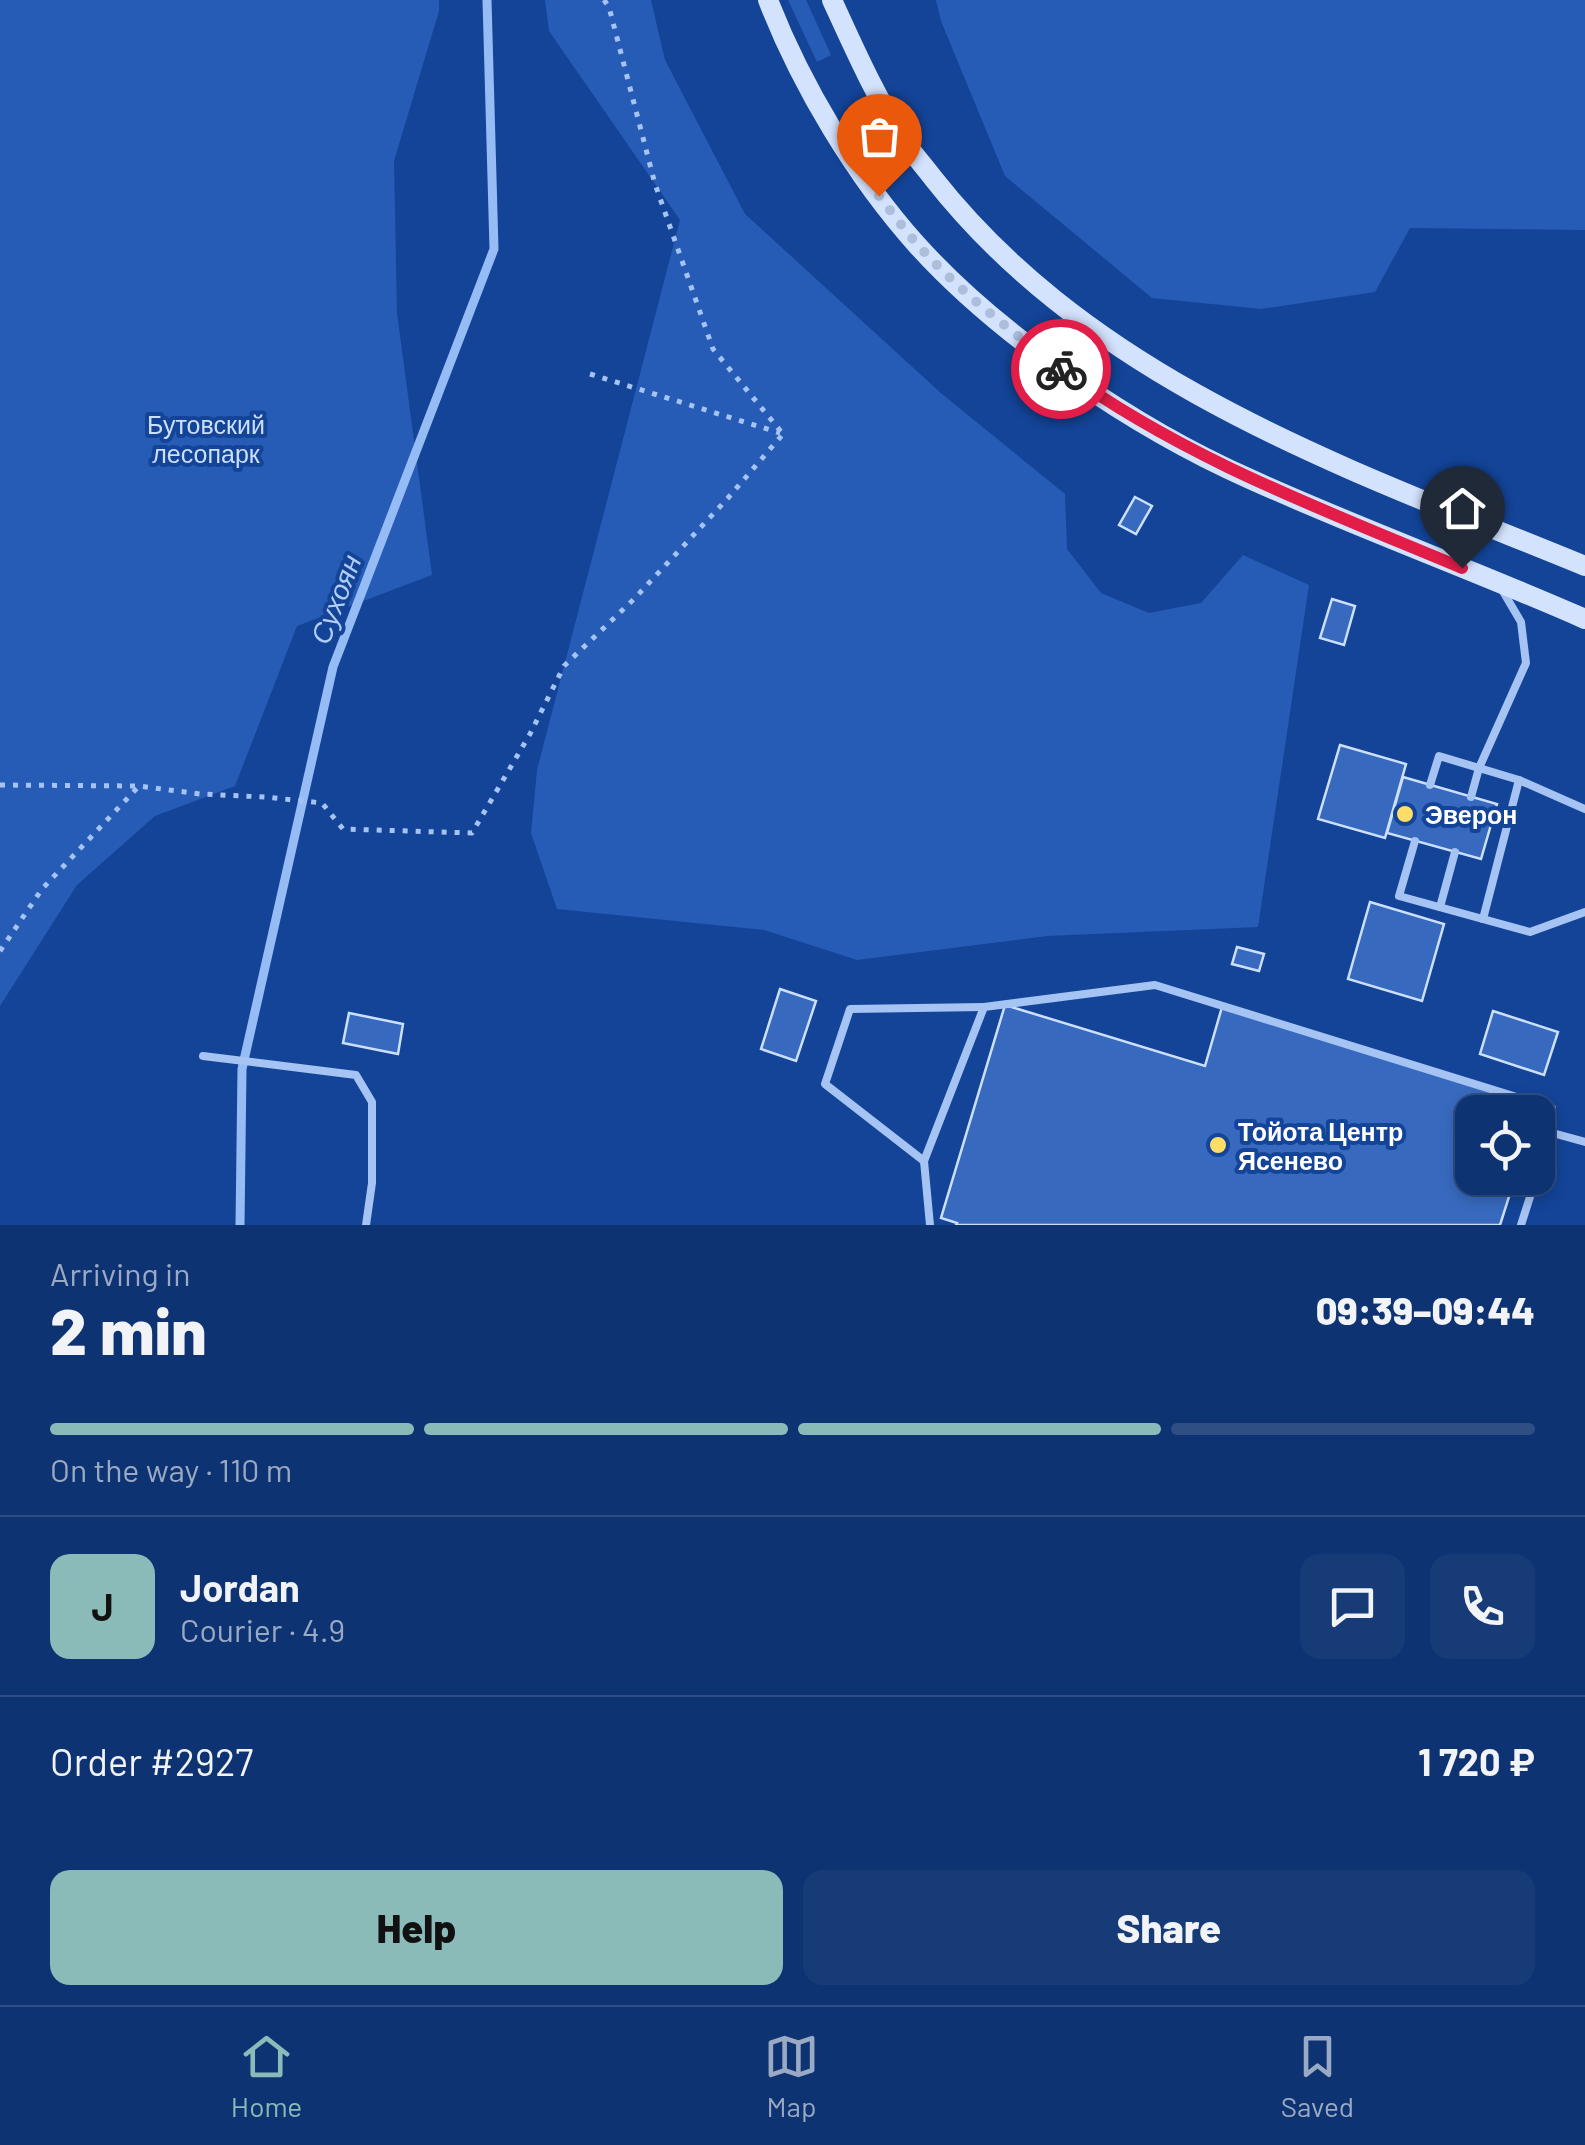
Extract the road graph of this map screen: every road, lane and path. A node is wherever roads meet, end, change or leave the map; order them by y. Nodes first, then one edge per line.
1 (604, 0) edge
2 (768, 0) edge
3 (832, 0) edge
4 (590, 374) dead end
5 (782, 434) junction
6 (1585, 566) edge
7 (1498, 582) junction
8 (1585, 623) edge
9 (1479, 768) junction
10 (1519, 780) junction
11 (0, 785) edge
12 (1430, 785) dead end
13 (139, 786) junction
14 (1471, 797) dead end
15 (1585, 810) edge
16 (1415, 840) dead end
17 (1455, 852) dead end
18 (1440, 907) junction
19 (1585, 912) edge
20 (1483, 919) junction
21 (0, 951) edge
22 (984, 1007) junction
23 (202, 1056) dead end
24 (1510, 1095) edge
25 (1555, 1134) edge
26 (1585, 1142) edge
27 (924, 1161) junction
28 (1531, 1195) edge
29 (366, 1225) edge
30 (930, 1225) edge
31 (1522, 1225) edge

1 - 5 path
2 - 7 main road
3 - 6 main road
4 - 5 path
5 - 13 path
7 - 8 main road
7 - 9 lane
9 - 10 lane
9 - 12 lane
9 - 14 lane
10 - 15 lane
10 - 20 lane
11 - 13 path
13 - 21 path
16 - 18 lane
17 - 18 lane
18 - 20 lane
19 - 20 lane
22 - 24 lane
22 - 27 lane
22 - 27 lane
23 - 29 lane
25 - 26 lane
27 - 30 lane
28 - 31 lane

